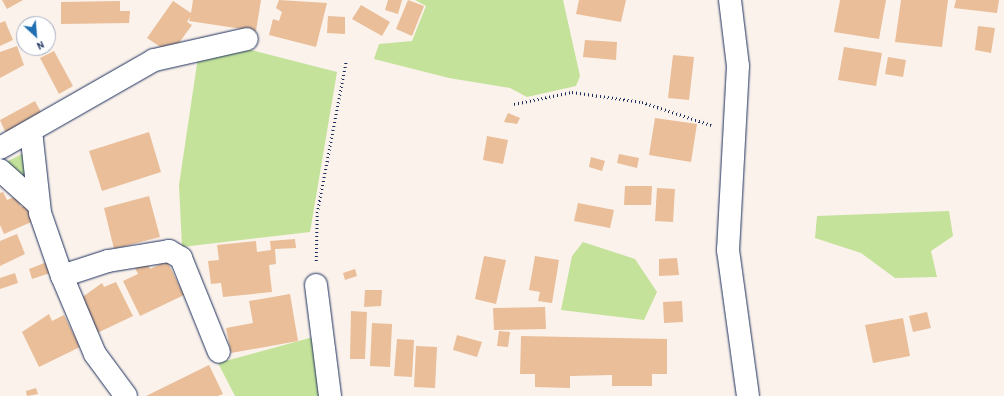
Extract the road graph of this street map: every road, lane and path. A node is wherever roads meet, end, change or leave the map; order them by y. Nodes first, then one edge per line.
1 (730, 0) edge
2 (247, 39) dead end
3 (346, 61) dead end
4 (514, 104) dead end
5 (31, 131) junction
6 (734, 132) junction
7 (0, 148) edge
8 (0, 170) edge
9 (39, 205) junction
10 (62, 276) junction
11 (316, 286) joint
12 (219, 352) dead end
13 (126, 396) edge
14 (330, 396) edge
15 (748, 396) edge

1 - 6 street
2 - 5 street
3 - 11 path
4 - 6 path
5 - 7 street
5 - 9 street
6 - 15 street
8 - 9 street
9 - 10 street
10 - 12 street
10 - 13 street
11 - 14 street

